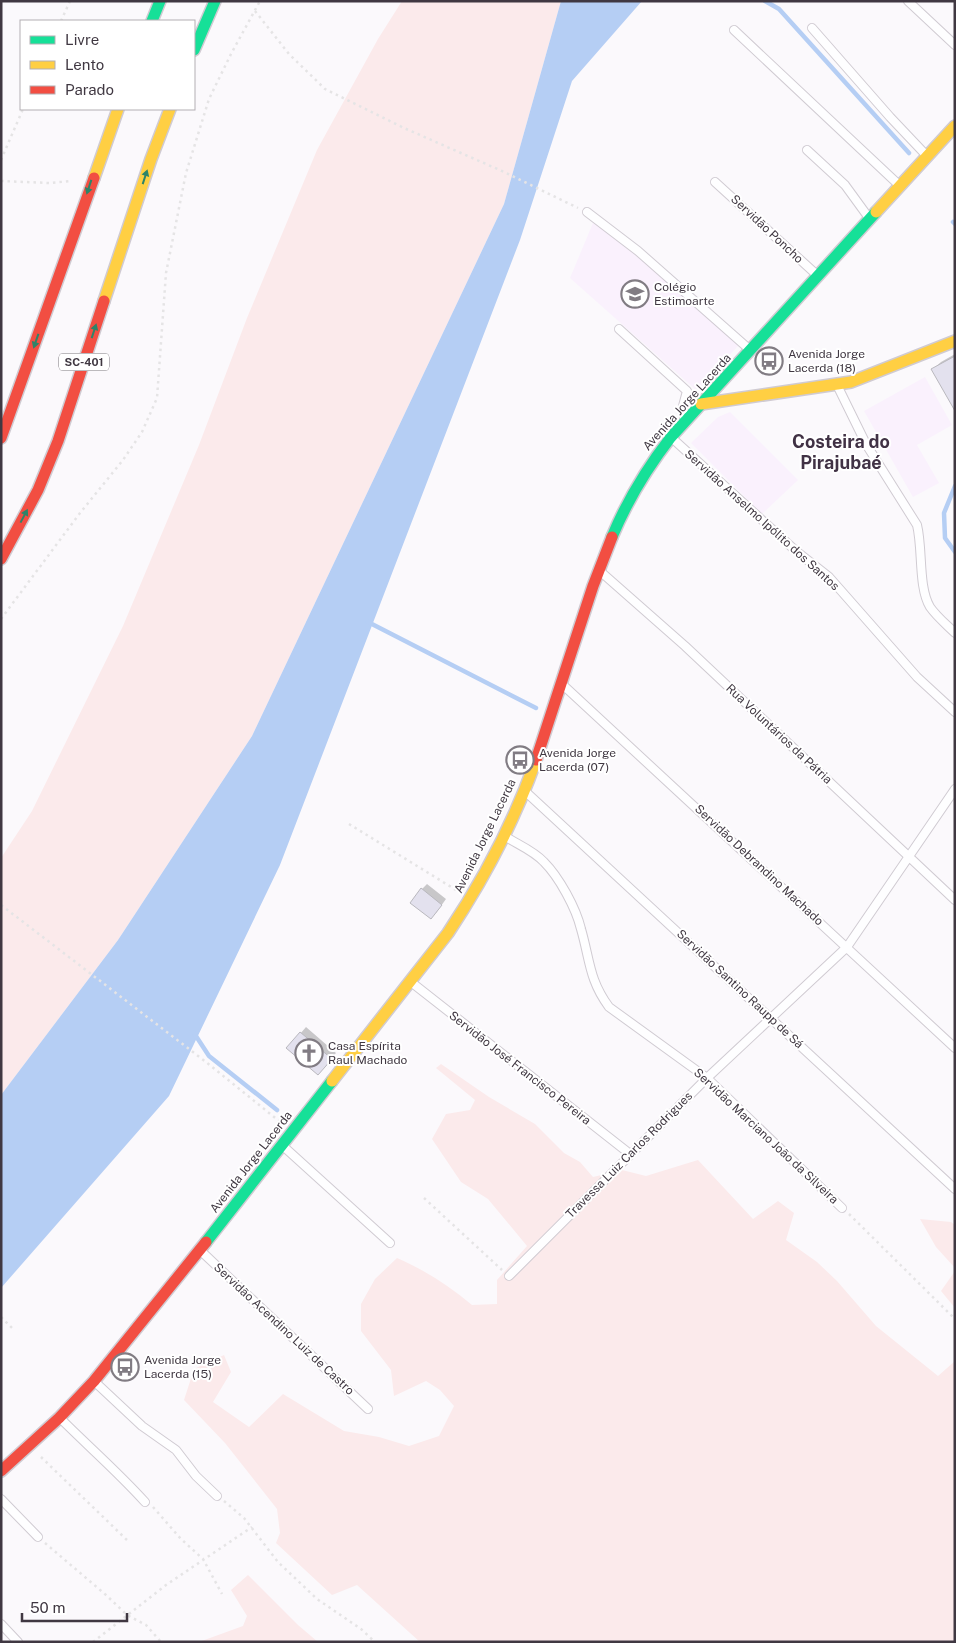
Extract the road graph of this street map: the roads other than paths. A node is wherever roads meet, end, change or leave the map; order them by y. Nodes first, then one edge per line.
1 (160, 1) edge
2 (216, 1) edge
3 (908, 1) edge
4 (152, 20) edge
5 (812, 28) dead end
6 (734, 30) dead end
7 (955, 45) edge
8 (195, 48) edge
9 (118, 110) edge
10 (170, 110) edge
11 (955, 126) edge
12 (807, 150) dead end
13 (928, 156) junction
14 (715, 182) dead end
15 (900, 186) junction
16 (587, 212) road end
17 (870, 220) junction
18 (818, 277) junction
19 (620, 329) dead end
20 (955, 341) edge
21 (751, 351) junction
22 (837, 385) junction
23 (701, 404) junction
24 (685, 422) junction
25 (671, 437) junction
26 (1, 438) edge
27 (1, 559) edge
28 (599, 571) junction
29 (955, 633) edge
30 (562, 684) junction
31 (955, 712) edge
32 (955, 789) edge
33 (525, 790) junction
34 (503, 836) junction
35 (909, 857) junction
36 (955, 900) edge
37 (847, 947) junction
38 (410, 982) junction
39 (770, 1018) junction
40 (955, 1048) edge
41 (707, 1078) junction
42 (281, 1144) junction
43 (630, 1154) junction
44 (955, 1189) edge
45 (842, 1208) road end
46 (390, 1243) dead end
47 (200, 1250) junction
48 (509, 1276) road end
49 (94, 1381) junction
50 (368, 1409) dead end
51 (59, 1418) junction
52 (1, 1471) edge
53 (217, 1496) road end
54 (1, 1499) edge
55 (145, 1502) road end
56 (38, 1537) road end
57 (1, 1624) edge
58 (18, 1642) edge

1 - 4 main road
2 - 8 main road
3 - 7 lane
5 - 13 lane
6 - 15 lane
9 -> 26 main road
27 -> 10 main road, SC-401
11 - 13 main road, Avenida Jorge Lacerda
12 - 17 lane
13 - 15 main road, Avenida Jorge Lacerda
14 - 18 lane, Servidão Poncho
15 - 17 main road, Avenida Jorge Lacerda
16 - 21 lane
17 - 18 main road, Avenida Jorge Lacerda
18 - 21 main road, Avenida Jorge Lacerda
19 - 24 lane
20 - 22 main road
21 - 23 main road, Avenida Jorge Lacerda
22 - 23 main road
22 - 29 lane
23 - 24 main road, Avenida Jorge Lacerda
24 - 25 main road, Avenida Jorge Lacerda
25 - 28 main road, Avenida Jorge Lacerda
25 - 31 lane, Servidão Anselmo Ipólito dos Santos
28 - 30 main road, Avenida Jorge Lacerda
28 - 35 lane, Rua Voluntários da Pátria
30 - 33 main road, Avenida Jorge Lacerda
30 - 37 lane, Servidão Debrandino Machado
32 - 35 lane, Travessa Luiz Carlos Rodrigues
33 - 34 main road, Avenida Jorge Lacerda
33 - 39 lane, Servidão Santino Raupp de Sá
34 - 38 main road, Avenida Jorge Lacerda
34 - 41 lane, Servidão Marciano João da Silveira
35 - 36 lane, Rua Voluntários da Pátria
35 - 37 lane, Travessa Luiz Carlos Rodrigues
37 - 39 lane, Travessa Luiz Carlos Rodrigues
37 - 40 lane, Servidão Debrandino Machado
38 - 42 main road, Avenida Jorge Lacerda
38 - 43 lane, Servidão José Francisco Pereira
39 - 41 lane, Travessa Luiz Carlos Rodrigues
39 - 44 lane, Servidão Santino Raupp de Sá
41 - 43 lane, Travessa Luiz Carlos Rodrigues
41 - 45 lane, Servidão Marciano João da Silveira
42 - 46 lane
42 - 47 main road, Avenida Jorge Lacerda
43 - 48 lane, Travessa Luiz Carlos Rodrigues
47 - 49 main road, Avenida Jorge Lacerda
47 - 50 lane, Servidão Acendino Luiz de Castro
49 - 51 main road, Avenida Jorge Lacerda
49 - 53 lane
51 - 52 main road, Avenida Jorge Lacerda
51 - 55 lane
54 - 56 lane
57 - 58 lane

